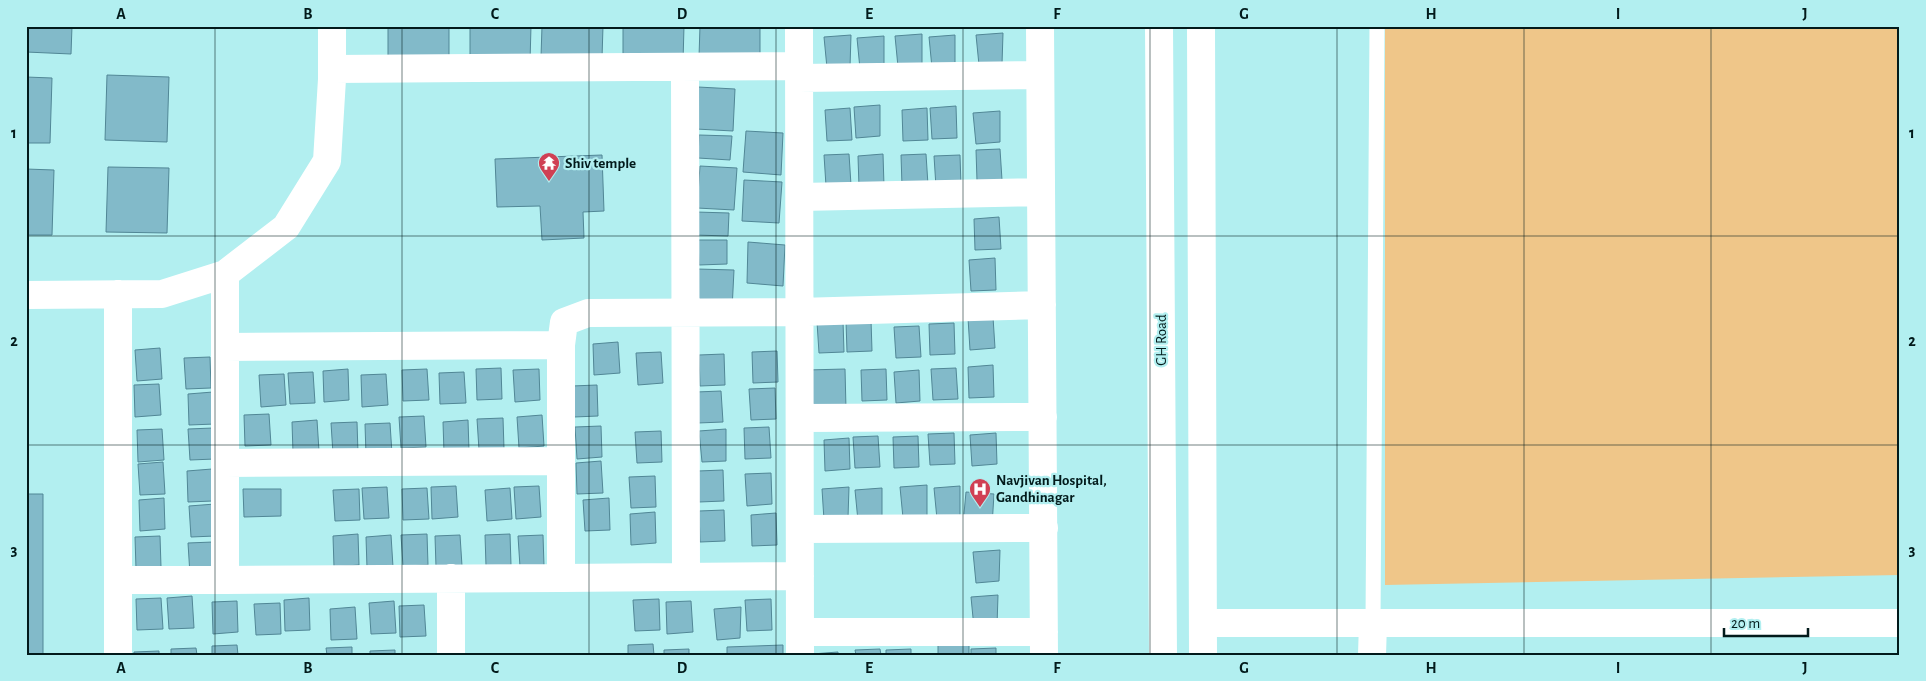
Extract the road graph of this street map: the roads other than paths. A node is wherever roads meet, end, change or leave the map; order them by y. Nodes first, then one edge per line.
1 (332, 26) edge
2 (799, 26) edge
3 (1040, 26) edge
4 (1159, 26) edge
5 (1202, 26) edge
6 (1377, 26) edge
7 (685, 67) junction
8 (333, 69) junction
9 (799, 72) junction
10 (1040, 75) junction
11 (1041, 192) junction
12 (800, 197) junction
13 (225, 274) junction
14 (118, 294) junction
15 (26, 295) edge
16 (1042, 306) junction
17 (800, 312) junction
18 (685, 313) junction
19 (561, 345) junction
20 (225, 347) junction
21 (1043, 417) junction
22 (800, 418) junction
23 (561, 461) junction
24 (225, 463) junction
25 (1044, 528) junction
26 (800, 529) junction
27 (800, 576) junction
28 (686, 577) junction
29 (451, 578) junction
30 (561, 578) junction
31 (118, 580) junction
32 (225, 580) junction
33 (1203, 623) junction
34 (1373, 623) junction
35 (1900, 623) edge
36 (800, 643) edge
37 (1044, 644) edge
38 (118, 655) edge
39 (451, 655) edge
40 (1163, 655) edge
41 (1203, 655) edge
42 (1372, 655) edge

1 - 8 street
2 - 9 street
3 - 10 street
4 - 40 street, GH Road
5 - 33 street
6 - 34 lane
7 - 8 street
7 - 9 street
7 - 18 street
8 - 13 street
9 - 10 street
9 - 12 street
10 - 11 street
11 - 12 street
11 - 16 street
12 - 17 street
13 - 14 street
13 - 20 street
14 - 15 street
14 - 31 street
16 - 17 street
16 - 21 street
17 - 18 street
17 - 22 street
18 - 19 street
18 - 28 street
19 - 20 street
19 - 23 street
20 - 24 street
21 - 22 street
21 - 25 street
22 - 26 street
23 - 24 street
23 - 30 street
24 - 32 street
25 - 26 street
25 - 37 street
26 - 27 street
27 - 28 street
27 - 36 street
28 - 30 street
29 - 30 street
29 - 32 street
29 - 39 street
31 - 32 street
31 - 38 street
33 - 34 street
33 - 41 street
34 - 35 street
34 - 42 street
36 - 37 street

